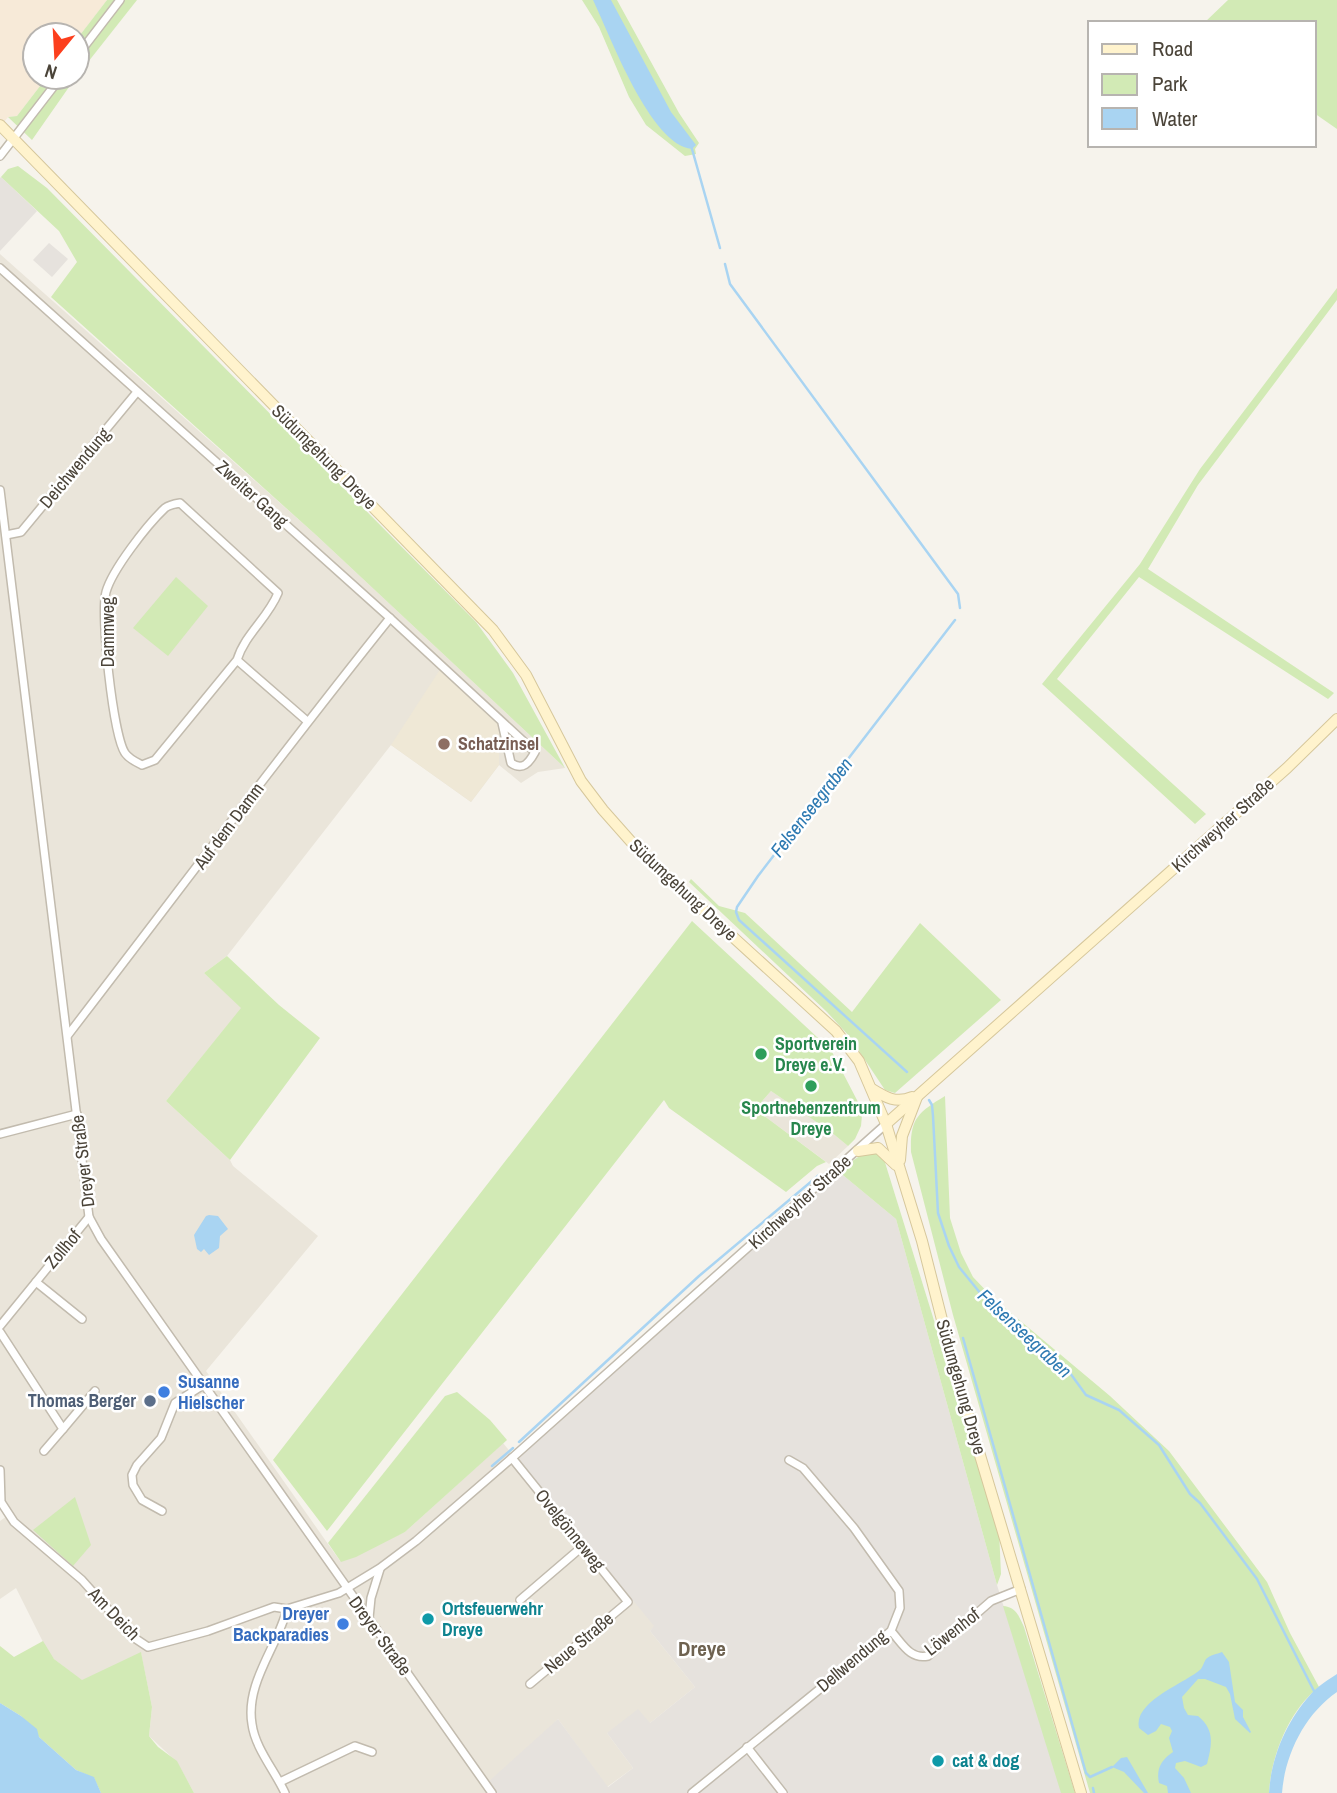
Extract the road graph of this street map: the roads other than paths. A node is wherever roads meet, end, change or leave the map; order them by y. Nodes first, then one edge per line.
1 (120, 0) edge
2 (91, 38) edge
3 (50, 91) edge
4 (0, 125) edge
5 (13, 139) junction
6 (0, 156) edge
7 (0, 268) edge
8 (137, 392) junction
9 (0, 490) edge
10 (6, 535) junction
11 (390, 618) junction
12 (237, 660) junction
13 (1337, 719) edge
14 (307, 722) junction
15 (502, 723) junction
16 (68, 1035) junction
17 (872, 1088) junction
18 (918, 1094) junction
19 (78, 1114) junction
20 (886, 1124) junction
21 (0, 1134) edge
22 (858, 1151) junction
23 (900, 1172) junction
24 (89, 1217) junction
25 (36, 1282) junction
26 (82, 1319) dead end
27 (0, 1326) edge
28 (0, 1332) edge
29 (203, 1385) junction
30 (95, 1391) dead end
31 (63, 1429) junction
32 (44, 1451) dead end
33 (512, 1458) junction
34 (789, 1460) dead end
35 (0, 1470) edge
36 (162, 1511) dead end
37 (583, 1546) junction
38 (380, 1568) junction
39 (347, 1589) junction
40 (1021, 1589) junction
41 (520, 1600) dead end
42 (628, 1602) joint
43 (287, 1609) junction
44 (369, 1619) junction
45 (891, 1631) junction
46 (530, 1684) dead end
47 (747, 1747) junction
48 (372, 1752) dead end
49 (280, 1782) junction
50 (285, 1793) edge
51 (492, 1793) edge
52 (692, 1793) edge
53 (783, 1793) edge
54 (1081, 1793) edge

1 - 2 street
3 - 5 street
4 - 5 main road, Südumgehung Dreye
5 - 6 street
5 - 17 main road, Südumgehung Dreye
7 - 8 street, Zweiter Gang
8 - 10 street, Deichwendung
8 - 11 street, Zweiter Gang
9 - 10 street, Dreyer Straße
10 - 16 street, Dreyer Straße
11 - 14 street, Auf dem Damm
11 - 15 street, Zweiter Gang
12 - 12 street, Dammweg
12 - 14 street
13 - 18 main road, Kirchweyher Straße
14 - 16 street, Auf dem Damm
15 - 15 street, Zweiter Gang
16 - 19 street, Dreyer Straße
17 - 18 main road
17 - 20 main road, Südumgehung Dreye
18 - 20 main road, Kirchweyher Straße
18 - 23 main road
19 - 21 street
19 - 24 street, Dreyer Straße
20 - 22 street, Kirchweyher Straße
20 - 23 main road, Südumgehung Dreye
22 - 23 main road
22 - 33 street, Kirchweyher Straße
23 - 40 main road, Südumgehung Dreye
24 - 25 street, Zollhof
24 - 29 street, Dreyer Straße
25 - 26 street, Zollhof
25 - 27 street, Zollhof
28 - 31 street
29 - 36 street
29 - 39 street, Dreyer Straße
30 - 31 street
31 - 32 street
33 - 37 street, Ovelgönneweg
33 - 38 street, Kirchweyher Straße
34 - 45 street, Dellwendung
35 - 43 street, Am Deich
37 - 41 street
37 - 42 street, Ovelgönneweg
38 - 39 street, Kirchweyher Straße
38 - 44 street
39 - 43 street, Am Deich
39 - 44 street, Dreyer Straße
40 - 45 street, Löwenhof
40 - 54 main road, Südumgehung Dreye
42 - 46 street, Neue Straße
43 - 49 street
44 - 51 street, Dreyer Straße
45 - 47 street, Dellwendung
47 - 52 street, Dellwendung
47 - 53 street
48 - 49 street
49 - 50 street

